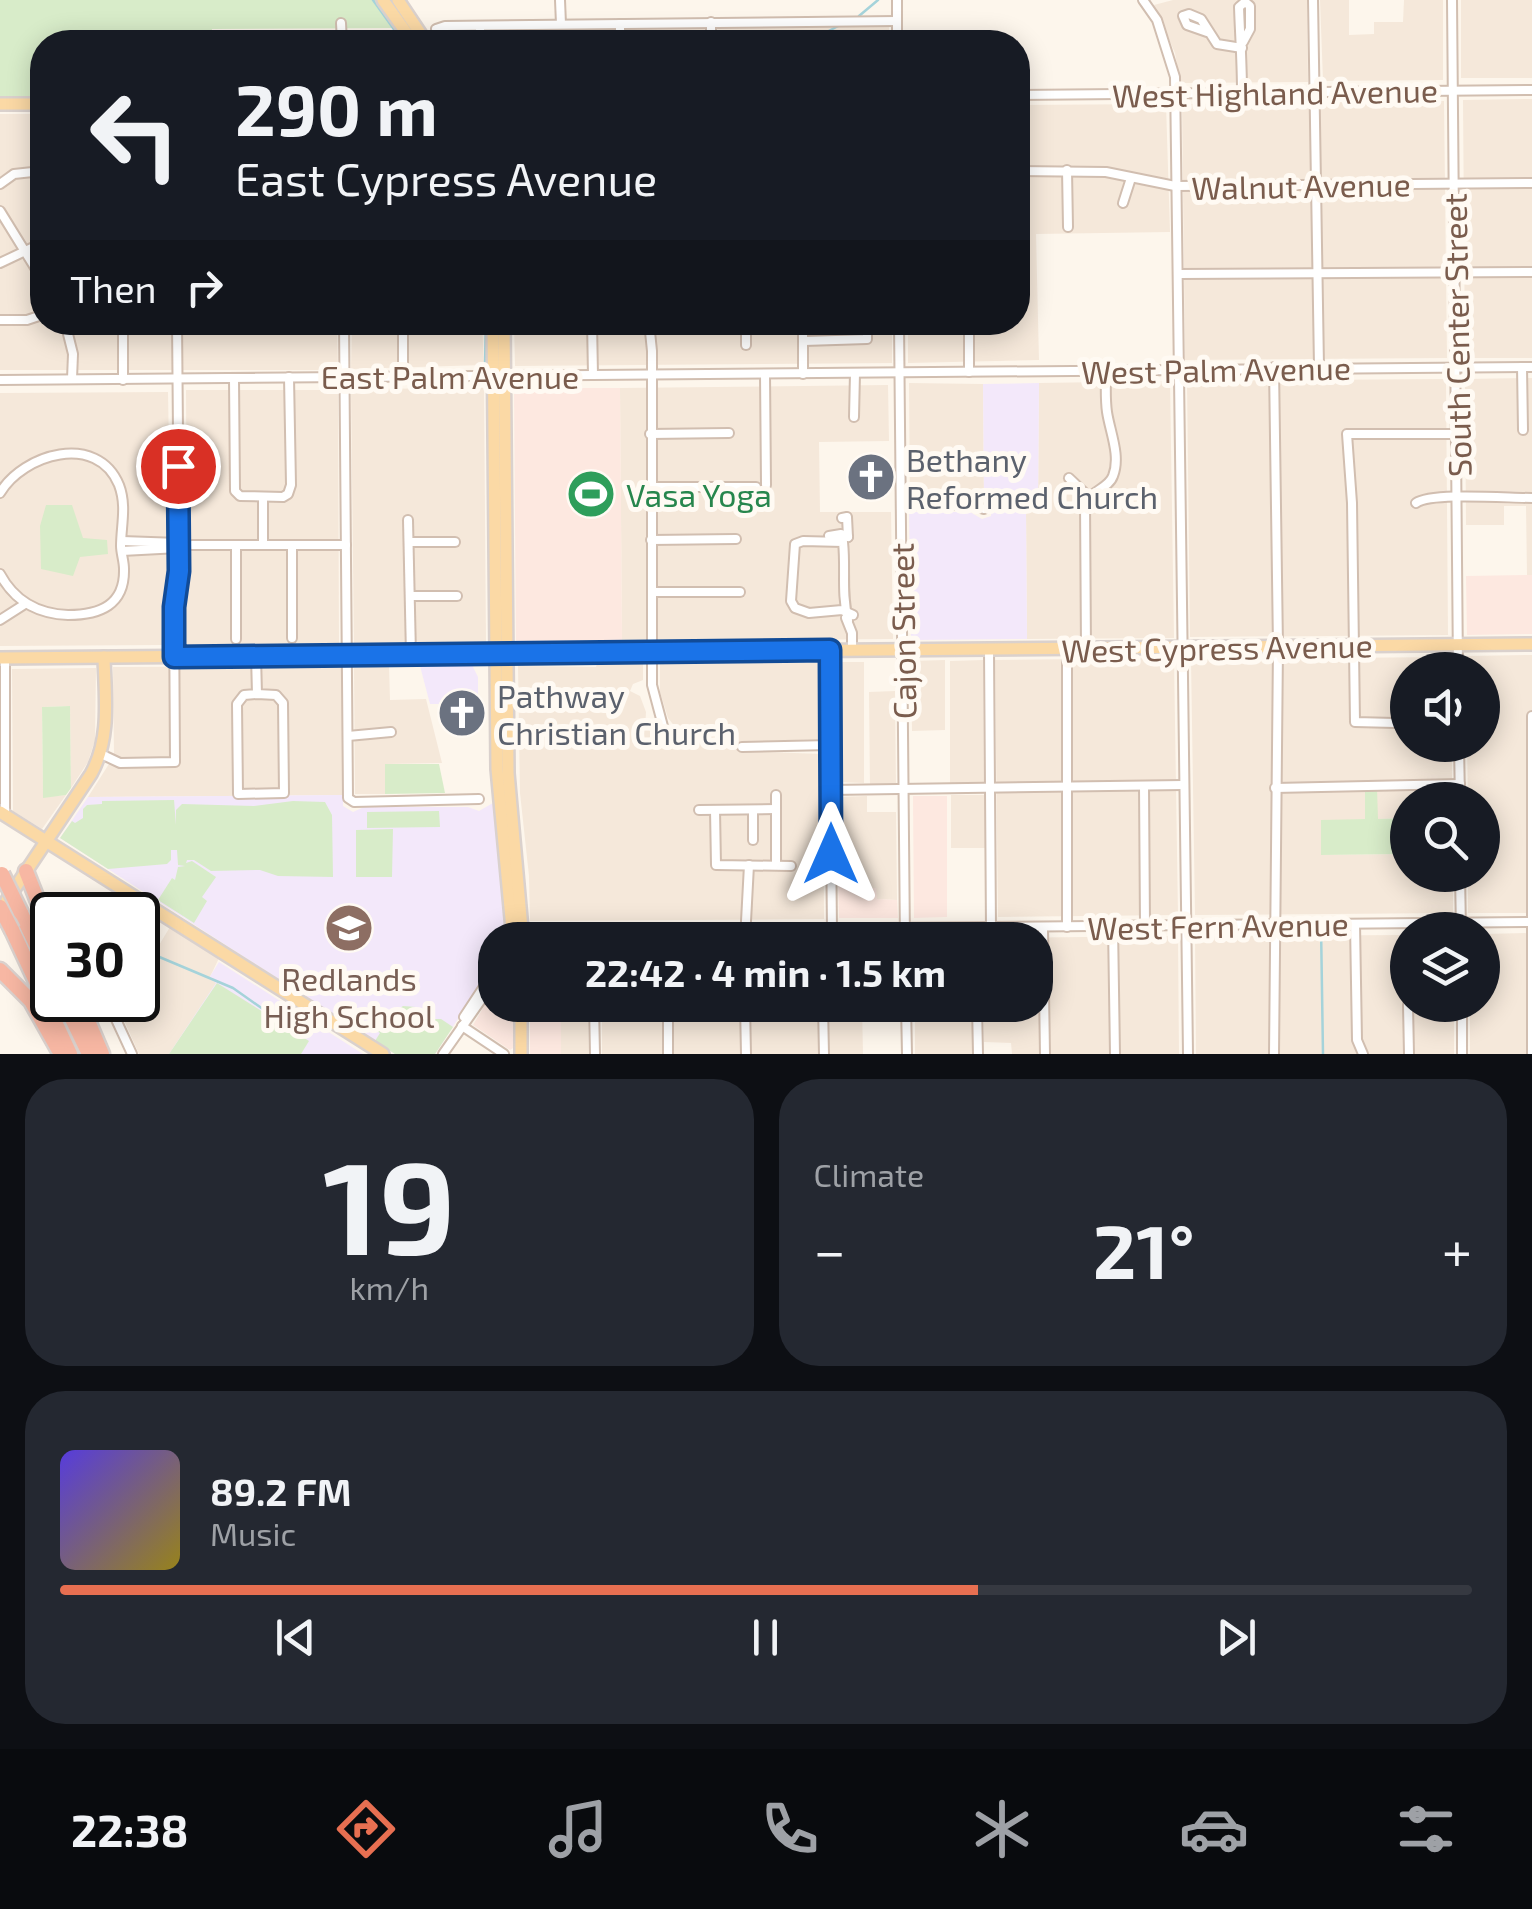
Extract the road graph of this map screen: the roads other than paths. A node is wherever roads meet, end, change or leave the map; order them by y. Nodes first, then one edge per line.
1 (383, 0) edge
2 (398, 0) edge
3 (560, 0) edge
4 (897, 0) edge
5 (1143, 0) edge
6 (1313, 0) edge
7 (1452, 0) edge
8 (711, 22) junction
9 (897, 22) junction
10 (342, 23) dead end
11 (561, 24) junction
12 (620, 24) junction
13 (480, 26) junction
14 (436, 29) dead end
15 (342, 30) edge
16 (404, 30) edge
17 (418, 30) edge
18 (480, 30) edge
19 (620, 30) edge
20 (711, 30) edge
21 (897, 30) edge
22 (1208, 32) dead end
23 (1453, 90) junction
24 (1532, 90) edge
25 (1176, 92) junction
26 (1242, 92) junction
27 (1314, 92) junction
28 (1030, 95) edge
29 (0, 104) edge
30 (30, 104) edge
31 (1067, 170) junction
32 (1030, 171) edge
33 (30, 172) edge
34 (1131, 178) junction
35 (1314, 183) junction
36 (1532, 183) edge
37 (0, 184) edge
38 (1454, 184) junction
39 (1174, 186) junction
40 (1123, 203) dead end
41 (0, 210) edge
42 (1068, 228) dead end
43 (30, 248) edge
44 (26, 250) junction
45 (30, 257) edge
46 (0, 263) edge
47 (1454, 272) junction
48 (1532, 272) edge
49 (1178, 274) junction
50 (1316, 276) junction
51 (30, 319) edge
52 (0, 320) edge
53 (68, 335) edge
54 (123, 335) edge
55 (178, 335) edge
56 (344, 335) edge
57 (403, 335) edge
58 (494, 335) edge
59 (503, 335) edge
60 (592, 335) edge
61 (650, 335) edge
62 (746, 335) edge
63 (804, 335) edge
64 (867, 335) edge
65 (900, 335) edge
66 (969, 335) edge
67 (804, 340) junction
68 (746, 346) dead end
69 (1319, 367) junction
70 (1527, 367) edge
71 (1274, 368) junction
72 (1455, 368) junction
73 (1178, 370) junction
74 (1106, 371) junction
75 (900, 372) junction
76 (969, 372) junction
77 (855, 373) junction
78 (766, 374) junction
79 (803, 374) junction
80 (652, 375) junction
81 (344, 376) junction
82 (499, 376) junction
83 (593, 376) junction
84 (289, 377) junction
85 (403, 377) junction
86 (72, 379) junction
87 (234, 379) junction
88 (0, 380) edge
89 (123, 380) junction
90 (178, 380) junction
91 (854, 417) dead end
92 (1522, 430) dead end
93 (730, 433) dead end
94 (650, 434) junction
95 (1456, 434) junction
96 (1070, 478) dead end
97 (766, 485) dead end
98 (756, 486) dead end
99 (650, 488) junction
100 (0, 494) edge
101 (1088, 496) junction
102 (264, 498) junction
103 (1532, 498) edge
104 (1458, 499) junction
105 (1416, 503) dead end
106 (901, 504) junction
107 (984, 509) dead end
108 (408, 520) dead end
109 (736, 539) dead end
110 (652, 540) junction
111 (410, 542) junction
112 (456, 542) dead end
113 (264, 544) junction
114 (179, 545) junction
115 (192, 545) dead end
116 (236, 545) junction
117 (292, 545) junction
118 (346, 545) junction
119 (122, 546) junction
120 (0, 574) edge
121 (652, 592) junction
122 (740, 592) dead end
123 (411, 596) junction
124 (456, 596) dead end
125 (25, 604) junction
126 (849, 615) junction
127 (0, 620) edge
128 (292, 638) dead end
129 (236, 639) dead end
130 (1532, 644) edge
131 (1458, 645) junction
132 (1354, 646) junction
133 (1278, 647) junction
134 (1182, 648) junction
135 (1067, 649) junction
136 (1086, 649) junction
137 (830, 650) junction
138 (854, 650) junction
139 (989, 650) junction
140 (903, 651) junction
141 (1458, 652) edge
142 (652, 653) junction
143 (410, 655) junction
144 (501, 655) junction
145 (256, 656) junction
146 (348, 656) junction
147 (104, 657) junction
148 (174, 657) junction
149 (2, 658) edge
150 (257, 694) junction
151 (1531, 716) edge
152 (1390, 723) edge
153 (664, 730) dead end
154 (391, 732) dead end
155 (348, 736) junction
156 (830, 746) junction
157 (742, 747) dead end
158 (100, 754) junction
159 (1183, 785) junction
160 (989, 786) junction
161 (1144, 786) junction
162 (1390, 786) edge
163 (1067, 788) junction
164 (1275, 788) junction
165 (904, 789) junction
166 (830, 790) junction
167 (776, 795) dead end
168 (479, 799) dead end
169 (776, 809) junction
170 (699, 810) dead end
171 (715, 810) junction
172 (753, 810) junction
173 (2, 814) edge
174 (753, 840) dead end
175 (46, 841) junction
176 (750, 866) junction
177 (776, 866) junction
178 (791, 866) dead end
179 (26, 871) junction
180 (1, 873) edge
181 (34, 892) edge
182 (128, 892) edge
183 (0, 909) edge
184 (160, 912) edge
185 (513, 922) edge
186 (745, 922) edge
187 (827, 922) edge
188 (905, 922) edge
189 (992, 922) edge
190 (1531, 922) edge
191 (1355, 924) junction
192 (1500, 924) edge
193 (1186, 925) junction
194 (1273, 925) junction
195 (1390, 925) edge
196 (1113, 926) junction
197 (1145, 926) junction
198 (1068, 927) junction
199 (1053, 928) edge
200 (30, 932) edge
201 (207, 943) junction
202 (0, 970) edge
203 (478, 997) edge
204 (478, 1004) edge
205 (74, 1022) edge
206 (88, 1022) edge
207 (117, 1022) edge
208 (520, 1022) edge
209 (594, 1022) edge
210 (668, 1022) edge
211 (745, 1022) edge
212 (823, 1022) edge
213 (906, 1022) edge
214 (977, 1022) edge
215 (1044, 1022) edge
216 (1408, 1022) edge
217 (1462, 1022) edge
218 (462, 1026) junction
219 (61, 1054) edge
220 (70, 1054) edge
221 (90, 1054) edge
222 (102, 1054) edge
223 (132, 1054) edge
224 (372, 1054) edge
225 (383, 1054) edge
226 (443, 1054) edge
227 (504, 1054) edge
228 (521, 1054) edge
229 (595, 1054) edge
230 (668, 1054) edge
231 (746, 1054) edge
232 (824, 1054) edge
233 (907, 1054) edge
234 (978, 1054) edge
235 (1045, 1054) edge
236 (1114, 1054) edge
237 (1188, 1054) edge
238 (1274, 1054) edge
239 (1363, 1054) edge
240 (1409, 1054) edge
241 (1462, 1054) edge
242 (1532, 1054) edge

1 - 16 main road
2 - 17 main road
3 - 11 street
4 - 9 street
5 - 25 street
6 - 27 street
7 - 23 street, South Center Street
8 - 9 street
8 - 12 street
8 - 20 street
9 - 21 street
10 - 15 street
11 - 12 street
11 - 13 street
12 - 19 street
13 - 14 street
13 - 18 street
22 - 26 street
23 - 24 street, West Highland Avenue
23 - 27 street, West Highland Avenue
23 - 38 street, South Center Street
25 - 26 street, West Highland Avenue
25 - 28 street, West Highland Avenue
25 - 39 street
26 - 27 street, West Highland Avenue
27 - 35 street
29 - 30 main road
31 - 32 street, Walnut Avenue
31 - 34 street, Walnut Avenue
31 - 42 street
33 - 37 street
34 - 39 street, Walnut Avenue
34 - 40 street
35 - 38 street, Walnut Avenue
35 - 39 street, Walnut Avenue
35 - 50 street
36 - 38 street, Walnut Avenue
38 - 47 street, South Center Street
39 - 49 street
41 - 44 street
43 - 44 street
44 - 45 street
44 - 46 street
47 - 48 street
47 - 50 street
47 - 72 street, South Center Street
49 - 50 street
49 - 73 street
50 - 69 street
51 - 52 street
53 - 86 street
54 - 89 street
55 - 90 street
56 - 81 street
57 - 85 street
58 - 82 main road
59 - 82 main road
60 - 83 street
61 - 80 street
62 - 68 street
63 - 67 street
64 - 67 street
65 - 75 street, Cajon Street
66 - 76 street
67 - 79 street
69 - 71 street, West Palm Avenue
69 - 72 street, West Palm Avenue
70 - 72 street, West Palm Avenue
70 - 92 street
71 - 73 street, West Palm Avenue
71 - 133 street
72 - 95 street, South Center Street
73 - 74 street, West Palm Avenue
73 - 134 street
74 - 76 street, West Palm Avenue
74 - 101 street
75 - 76 street, West Palm Avenue
75 - 77 street, East Palm Avenue
75 - 106 street, Cajon Street
77 - 79 street, East Palm Avenue
77 - 91 street
78 - 79 street, East Palm Avenue
78 - 80 street, East Palm Avenue
78 - 97 street
80 - 83 street, East Palm Avenue
80 - 94 street
81 - 84 street, East Palm Avenue
81 - 85 street, East Palm Avenue
81 - 118 street
82 - 83 street, East Palm Avenue
82 - 85 street, East Palm Avenue
82 - 144 main road
84 - 87 street, East Palm Avenue
84 - 102 street
86 - 88 street, East Palm Avenue
86 - 89 street, East Palm Avenue
87 - 90 street, East Palm Avenue
87 - 102 street
89 - 90 street, East Palm Avenue
90 - 114 street
93 - 94 street
94 - 99 street
95 - 104 street, South Center Street
95 - 132 street
96 - 101 street
98 - 99 street
99 - 110 street
100 - 119 street
101 - 136 street
102 - 113 street
103 - 104 street
104 - 105 street
104 - 131 street, South Center Street
106 - 107 street
106 - 140 street, Cajon Street
108 - 111 street
109 - 110 street
110 - 121 street
111 - 112 street
111 - 123 street
113 - 116 street
113 - 117 street
114 - 119 street
114 - 148 street
115 - 116 street
116 - 129 street
117 - 118 street
117 - 128 street
118 - 146 street
119 - 125 street
120 - 125 street
121 - 122 street
121 - 142 street
123 - 124 street
123 - 143 street
125 - 127 street
126 - 126 street
126 - 138 street
130 - 131 main road, West Cypress Avenue
131 - 132 main road, West Cypress Avenue
131 - 141 street, South Center Street
132 - 133 main road, West Cypress Avenue
132 - 152 street
133 - 134 main road, West Cypress Avenue
133 - 164 street
134 - 136 main road, West Cypress Avenue
134 - 159 street
135 - 136 main road, West Cypress Avenue
135 - 139 main road, West Cypress Avenue
135 - 163 street
137 - 138 main road, West Cypress Avenue
137 - 142 main road, West Cypress Avenue
137 - 156 street
138 - 140 main road, West Cypress Avenue
139 - 140 main road, West Cypress Avenue
139 - 160 street
140 - 165 street, Cajon Street
142 - 144 main road, West Cypress Avenue
142 - 153 street
143 - 144 main road, West Cypress Avenue
143 - 146 main road, West Cypress Avenue
144 - 185 main road
145 - 146 main road, West Cypress Avenue
145 - 148 main road, West Cypress Avenue
145 - 150 street
146 - 155 street
147 - 148 main road, West Cypress Avenue
147 - 149 main road, West Cypress Avenue
147 - 158 main road
148 - 158 street
149 - 173 street
150 - 150 street
151 - 190 street
154 - 155 street
155 - 168 street
156 - 157 street
156 - 166 street
158 - 175 main road
159 - 161 street
159 - 193 street
160 - 163 street
160 - 165 street
160 - 189 street
161 - 163 street
161 - 197 street
162 - 164 street
163 - 198 street
164 - 194 street
165 - 166 street
165 - 188 street, Cajon Street
166 - 187 street
167 - 169 street
169 - 172 street
169 - 177 street
170 - 171 street
171 - 172 street
171 - 176 street
172 - 174 street
173 - 175 main road
175 - 179 main road
175 - 182 main road
176 - 177 street
176 - 186 street
177 - 178 street
179 - 181 highway
179 - 183 main road
180 - 200 highway, bridge
183 - 220 highway, bridge
184 - 201 main road
190 - 192 street, West Fern Avenue
190 - 242 street
191 - 194 street, West Fern Avenue
191 - 195 street, West Fern Avenue
191 - 239 street
193 - 194 street, West Fern Avenue
193 - 197 street, West Fern Avenue
193 - 237 street
194 - 238 street
196 - 197 street, West Fern Avenue
196 - 198 street, West Fern Avenue
196 - 236 street
198 - 199 street, West Fern Avenue
201 - 224 main road
201 - 225 main road
202 - 219 highway
203 - 218 street
204 - 218 street
205 - 221 highway
206 - 222 highway
207 - 223 street
208 - 228 main road
209 - 229 street
210 - 230 street
211 - 231 street
212 - 232 street
213 - 233 street
214 - 234 street
215 - 235 street
216 - 240 street
217 - 241 street
218 - 226 street
218 - 227 street

